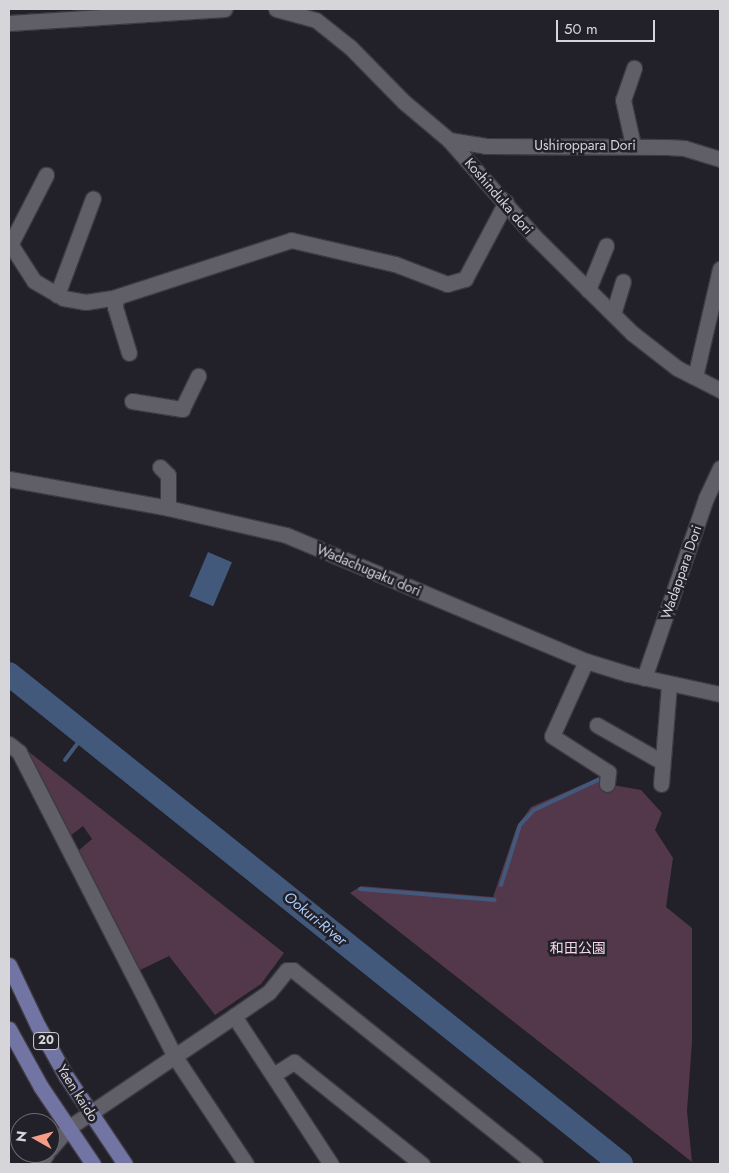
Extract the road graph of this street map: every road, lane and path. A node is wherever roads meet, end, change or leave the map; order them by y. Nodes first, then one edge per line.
1 (225, 9) edge
2 (276, 9) edge
3 (314, 14) edge
4 (9, 24) edge
5 (634, 68) dead end
6 (449, 140) junction
7 (634, 145) junction
8 (720, 159) edge
9 (46, 175) dead end
10 (93, 198) dead end
11 (506, 202) junction
12 (10, 244) edge
13 (606, 246) dead end
14 (720, 269) edge
15 (622, 281) dead end
16 (588, 290) junction
17 (57, 295) junction
18 (116, 297) junction
19 (613, 314) junction
20 (129, 353) dead end
21 (198, 376) dead end
22 (695, 377) junction
23 (720, 390) edge
24 (132, 401) dead end
25 (160, 467) dead end
26 (720, 468) edge
27 (9, 479) edge
28 (168, 508) junction
29 (586, 661) junction
30 (644, 678) junction
31 (669, 684) junction
32 (720, 694) edge
33 (597, 725) dead end
34 (9, 744) edge
35 (662, 762) junction
36 (606, 784) dead end
37 (661, 784) dead end
38 (9, 965) edge
39 (234, 1016) junction
40 (9, 1029) edge
41 (175, 1057) junction
42 (273, 1076) junction
43 (91, 1114) junction
44 (68, 1128) junction
45 (60, 1137) edge
46 (93, 1164) edge
47 (125, 1164) edge
48 (246, 1164) edge
49 (331, 1164) edge
50 (422, 1164) edge
51 (535, 1164) edge

1 - 4 street
2 - 3 street, Koshinduka dori
3 - 6 street, Koshinduka dori
5 - 7 street
6 - 7 street, Ushiroppara Dori
6 - 11 street, Koshinduka dori
7 - 8 street, Ushiroppara Dori
9 - 12 street
10 - 17 street
11 - 16 street, Koshinduka dori
11 - 18 street
12 - 17 street
13 - 16 street
14 - 22 street
15 - 19 street
16 - 19 street, Koshinduka dori
17 - 18 street
18 - 20 street
19 - 22 street, Koshinduka dori
21 - 24 street
22 - 23 street, Koshinduka dori
25 - 28 street
26 - 30 street, Wadappara Dori
27 - 28 street, Wadachugaku dori
28 - 29 street, Wadachugaku dori
29 - 30 street, Wadachugaku dori
29 - 36 street
30 - 31 street, Wadachugaku dori
31 - 32 street, Wadachugaku dori
31 - 35 street
33 - 35 street
34 - 41 street
35 - 37 street
38 - 43 main road, Yaen kaido / 20
39 - 41 street
39 - 42 street
39 - 51 street
40 - 44 main road, Yaen kaido / 20
41 - 43 street
41 - 48 street
42 - 49 street
42 - 50 street
43 - 44 street
43 - 47 main road, Yaen kaido / 20
44 - 45 street
44 - 46 main road, Yaen kaido / 20

